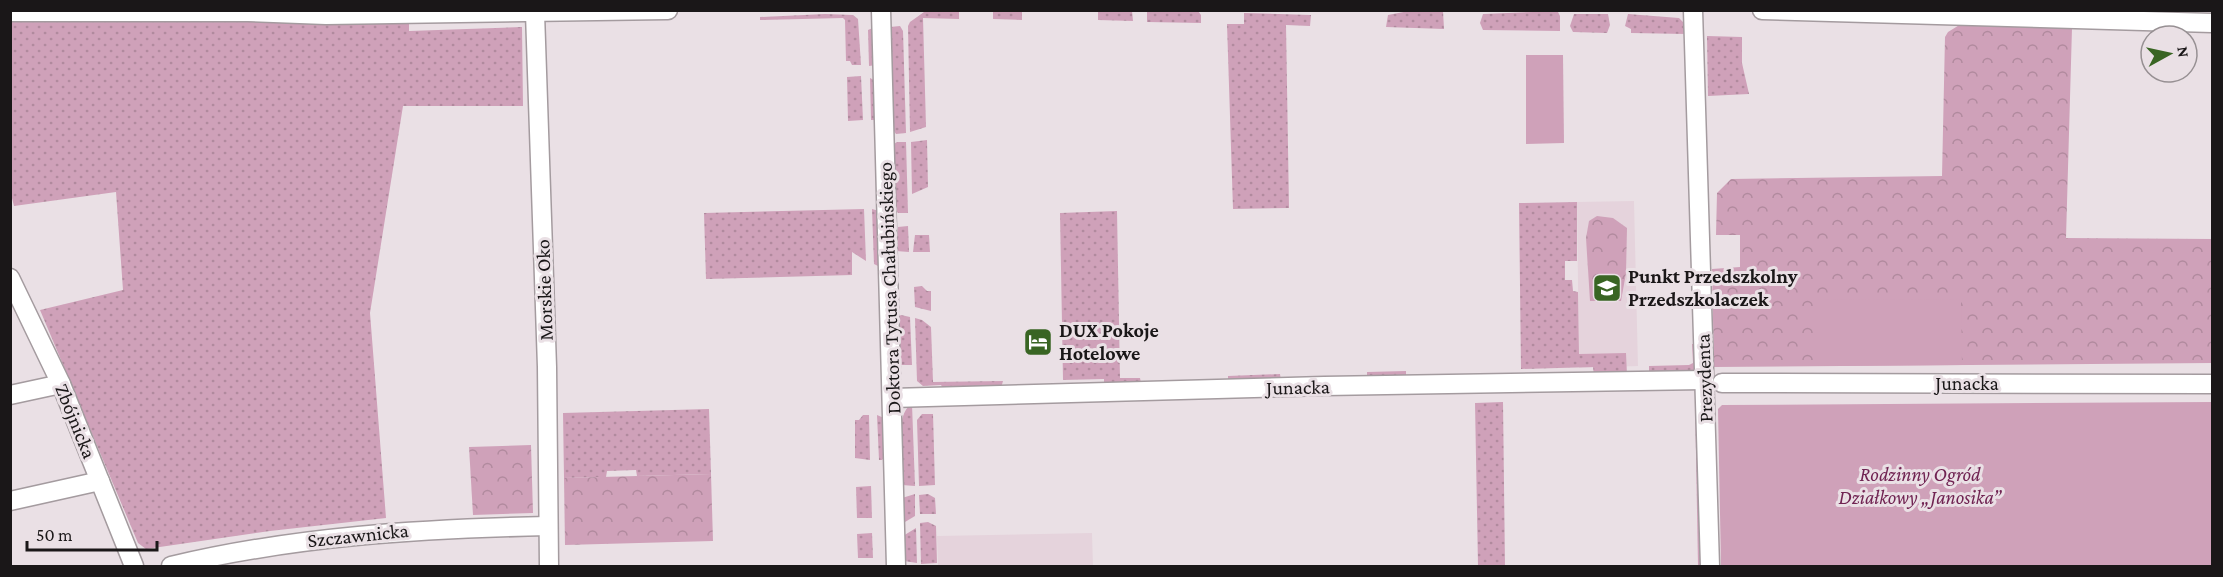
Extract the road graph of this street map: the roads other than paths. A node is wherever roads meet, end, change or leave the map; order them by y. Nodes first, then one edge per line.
1 (668, 10) edge
2 (881, 10) edge
3 (1693, 10) edge
4 (1762, 10) edge
5 (10, 12) edge
6 (535, 13) junction
7 (2212, 23) edge
8 (10, 278) edge
9 (1709, 381) junction
10 (61, 384) junction
11 (2212, 384) edge
12 (10, 396) edge
13 (892, 398) junction
14 (100, 481) junction
15 (10, 501) edge
16 (548, 526) junction
17 (134, 567) edge
18 (171, 567) edge
19 (549, 567) edge
20 (897, 567) edge
21 (1710, 567) edge

1 - 6 street
2 - 13 street, Doktora Tytusa Chałubińskiego
3 - 9 street, Prezydenta
4 - 7 street
5 - 6 street
6 - 16 street, Morskie Oko
8 - 10 street, Zbójnicka
9 - 11 street, Junacka
9 - 13 street, Junacka
9 - 21 street, Prezydenta
10 - 12 street
10 - 14 street, Zbójnicka
13 - 20 street, Doktora Tytusa Chałubińskiego
14 - 15 street
14 - 17 street, Zbójnicka
16 - 18 street, Szczawnicka
16 - 19 street, Morskie Oko

